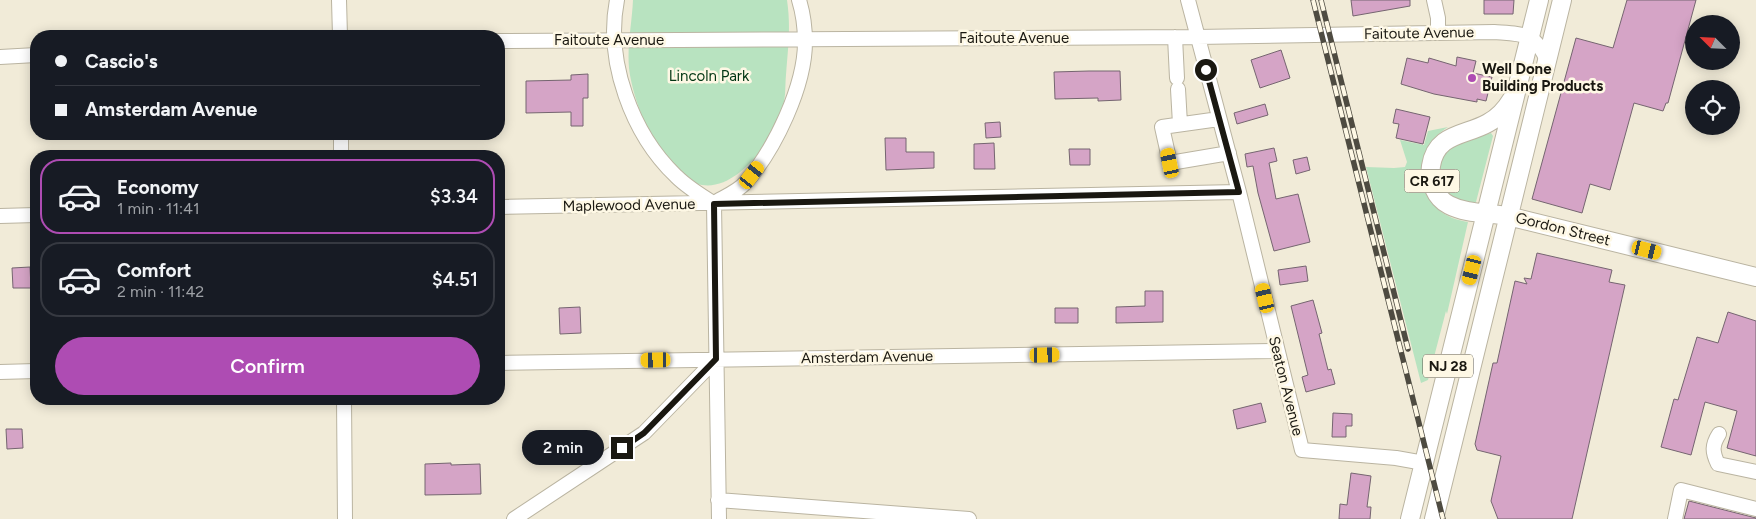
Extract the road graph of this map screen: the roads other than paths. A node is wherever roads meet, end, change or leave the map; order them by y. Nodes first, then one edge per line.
1 (339, 0) edge
2 (617, 0) edge
3 (799, 0) edge
4 (1188, 0) edge
5 (1434, 0) edge
6 (1539, 0) edge
7 (1562, 0) edge
8 (340, 30) edge
9 (1438, 33) junction
10 (1175, 37) junction
11 (1197, 37) junction
12 (1530, 37) junction
13 (805, 39) junction
14 (615, 40) junction
15 (505, 42) edge
16 (0, 56) edge
17 (30, 56) edge
18 (1547, 61) junction
19 (1517, 91) junction
20 (1219, 119) junction
21 (1180, 124) junction
22 (1229, 154) junction
23 (1239, 192) junction
24 (714, 204) junction
25 (505, 207) edge
26 (1487, 212) junction
27 (30, 215) edge
28 (0, 216) edge
29 (1509, 216) junction
30 (1756, 277) edge
31 (1278, 351) junction
32 (716, 359) junction
33 (505, 363) edge
34 (30, 371) edge
35 (0, 372) edge
36 (344, 405) edge
37 (1719, 434) dead end
38 (1424, 463) junction
39 (1756, 472) edge
40 (718, 500) junction
41 (1756, 509) edge
42 (345, 519) edge
43 (514, 519) edge
44 (719, 519) edge
45 (968, 519) edge
46 (1410, 519) edge
47 (1434, 519) edge
48 (1675, 519) edge

1 - 8 street
2 - 14 street
3 - 13 street
4 - 11 street, Seaton Avenue
5 - 9 street
6 - 12 main road, NJ 28
7 - 18 main road, NJ 28
9 - 11 street, Faitoute Avenue
9 - 12 street, Faitoute Avenue
10 - 11 street, Faitoute Avenue
10 - 13 street, Faitoute Avenue
10 - 21 street
11 - 20 street, Seaton Avenue
12 - 18 street
12 - 19 main road, NJ 28
13 - 14 street, Faitoute Avenue
13 - 24 street
14 - 15 street, Faitoute Avenue
14 - 24 street
16 - 17 street
18 - 29 main road, NJ 28
19 - 26 main road, NJ 28
19 - 26 main road, CR 617
20 - 21 street
20 - 22 street, Seaton Avenue
21 - 22 street
22 - 23 street, Seaton Avenue
23 - 24 street, Maplewood Avenue
23 - 31 street, Seaton Avenue
24 - 25 street, Maplewood Avenue
24 - 32 street
26 - 29 main road, Gordon Street / CR 617
26 - 38 main road, NJ 28
27 - 28 street
29 - 30 main road, Gordon Street / CR 617
29 - 47 main road, NJ 28
31 - 32 street, Amsterdam Avenue
31 - 38 street, Seaton Avenue
32 - 33 street, Amsterdam Avenue
32 - 40 street
32 - 43 street
34 - 35 street
36 - 42 street
37 - 39 street
38 - 46 main road, NJ 28
40 - 44 street
40 - 45 street
41 - 48 street

